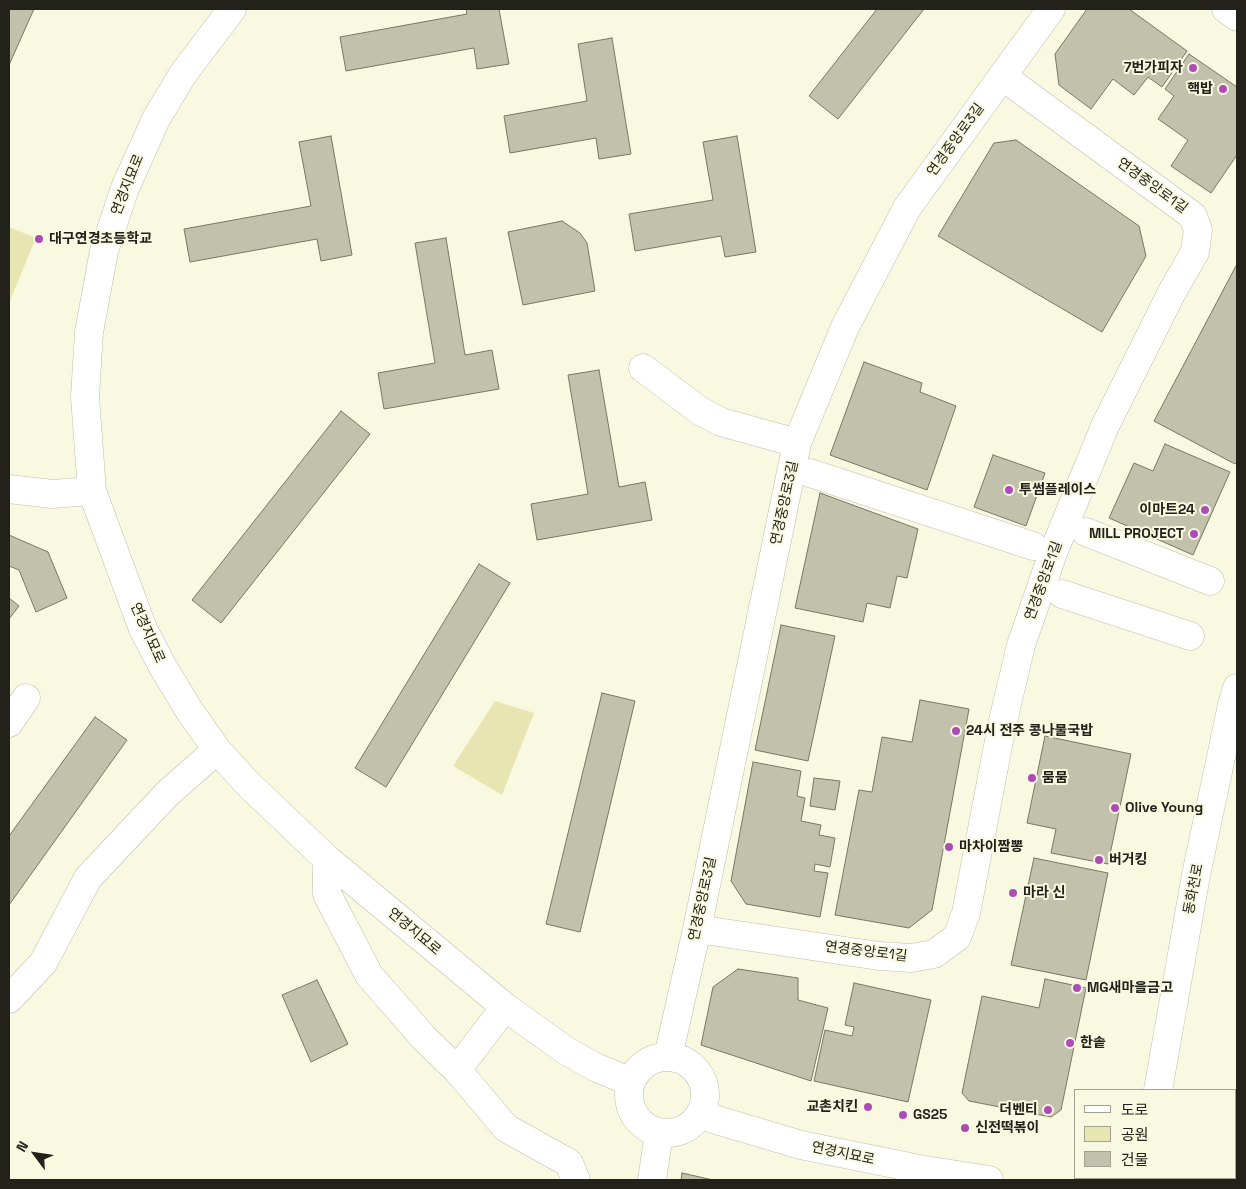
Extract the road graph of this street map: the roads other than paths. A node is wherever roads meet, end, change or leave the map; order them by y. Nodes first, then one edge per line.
1 (232, 9) edge
2 (1051, 9) edge
3 (1226, 9) edge
4 (1237, 17) edge
5 (1002, 76) junction
6 (643, 368) dead end
7 (797, 444) junction
8 (810, 473) dead end
9 (9, 489) edge
10 (92, 491) junction
11 (1086, 532) dead end
12 (1033, 546) dead end
13 (1210, 581) dead end
14 (1062, 594) dead end
15 (1190, 636) dead end
16 (1237, 688) edge
17 (26, 698) dead end
18 (9, 723) edge
19 (217, 750) junction
20 (327, 859) junction
21 (697, 929) junction
22 (9, 999) edge
23 (505, 1007) junction
24 (668, 1057) junction
25 (457, 1070) junction
26 (631, 1082) junction
27 (1158, 1089) edge
28 (700, 1115) junction
29 (659, 1133) junction
30 (576, 1180) edge
31 (652, 1180) edge
32 (989, 1180) edge

1 - 10 street, 연경지묘로
2 - 5 street, 연경중앙로3길
3 - 4 street
5 - 7 street, 연경중앙로3길
5 - 21 street, 연경중앙로1길
6 - 7 street
7 - 21 street, 연경중앙로3길
8 - 12 street
9 - 10 street
10 - 19 street, 연경지묘로
11 - 13 street
14 - 15 street
16 - 27 street, 동화천로
17 - 18 street
19 - 20 street, 연경지묘로
19 - 22 street
20 - 23 street, 연경지묘로
20 - 25 street
21 - 24 street, 연경중앙로3길
23 - 25 street
23 - 26 street, 연경지묘로
24 - 26 street
24 - 28 street
25 - 30 street
26 - 29 street
28 - 29 street
28 - 32 street, 연경지묘로
29 - 31 street

